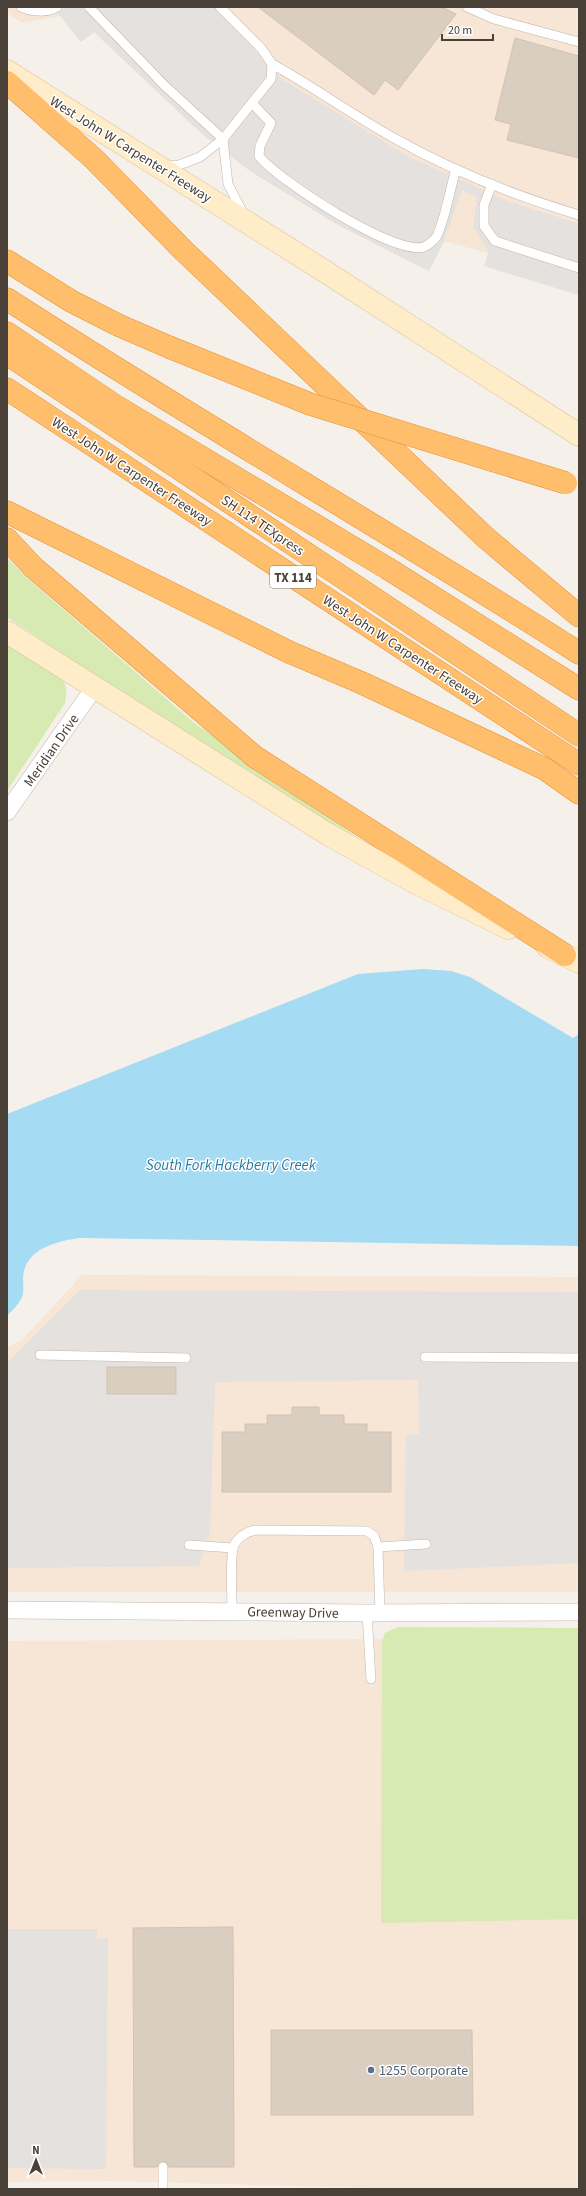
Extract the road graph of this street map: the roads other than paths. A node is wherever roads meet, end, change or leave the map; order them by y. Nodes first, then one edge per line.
1 (21, 7) edge
2 (57, 7) edge
3 (89, 7) edge
4 (220, 7) edge
5 (467, 7) edge
6 (579, 42) edge
7 (272, 64) junction
8 (7, 71) edge
9 (7, 82) edge
10 (252, 103) junction
11 (222, 139) junction
12 (158, 166) junction
13 (456, 169) junction
14 (492, 184) junction
15 (579, 215) edge
16 (248, 223) junction
17 (7, 261) edge
18 (579, 268) edge
19 (7, 299) edge
20 (7, 333) edge
21 (7, 354) edge
22 (7, 389) edge
23 (579, 435) edge
24 (572, 486) edge
25 (7, 512) edge
26 (7, 539) edge
27 (579, 616) edge
28 (7, 632) edge
29 (579, 653) edge
30 (94, 688) junction
31 (579, 689) edge
32 (579, 735) edge
33 (579, 764) edge
34 (579, 793) edge
35 (7, 812) edge
36 (572, 959) edge
37 (40, 1355) dead end
38 (425, 1357) dead end
39 (186, 1358) dead end
40 (579, 1358) edge
41 (426, 1544) dead end
42 (189, 1545) dead end
43 (378, 1547) junction
44 (234, 1548) junction
45 (7, 1610) edge
46 (232, 1611) junction
47 (579, 1612) edge
48 (373, 1613) junction
49 (371, 1679) dead end
50 (163, 2167) dead end
51 (163, 2189) edge

1 - 2 lane
3 - 11 lane
4 - 7 lane
5 - 6 lane
7 - 10 lane
7 - 13 lane
8 - 12 main road, West John W Carpenter Freeway
9 - 27 highway
10 - 11 lane
10 - 13 lane
11 - 12 lane
11 - 16 lane
12 - 16 main road, West John W Carpenter Freeway
13 - 14 lane
14 - 15 lane
14 - 18 lane
16 - 23 main road, West John W Carpenter Freeway
17 - 24 highway, bridge
19 - 29 highway
20 - 31 highway, SH 114 TEXpress
21 - 32 highway, SH 114 TEXpress
22 - 33 highway, West John W Carpenter Freeway / TX 114
25 - 34 highway
26 - 36 highway
28 - 30 main road
30 - 35 street, Meridian Drive
30 - 36 main road
37 - 39 lane
38 - 40 lane
41 - 43 lane
42 - 44 lane
43 - 44 lane
43 - 48 lane
44 - 46 lane
45 - 46 street, Greenway Drive
46 - 48 street, Greenway Drive
47 - 48 street, Greenway Drive
48 - 49 lane
50 - 51 lane

